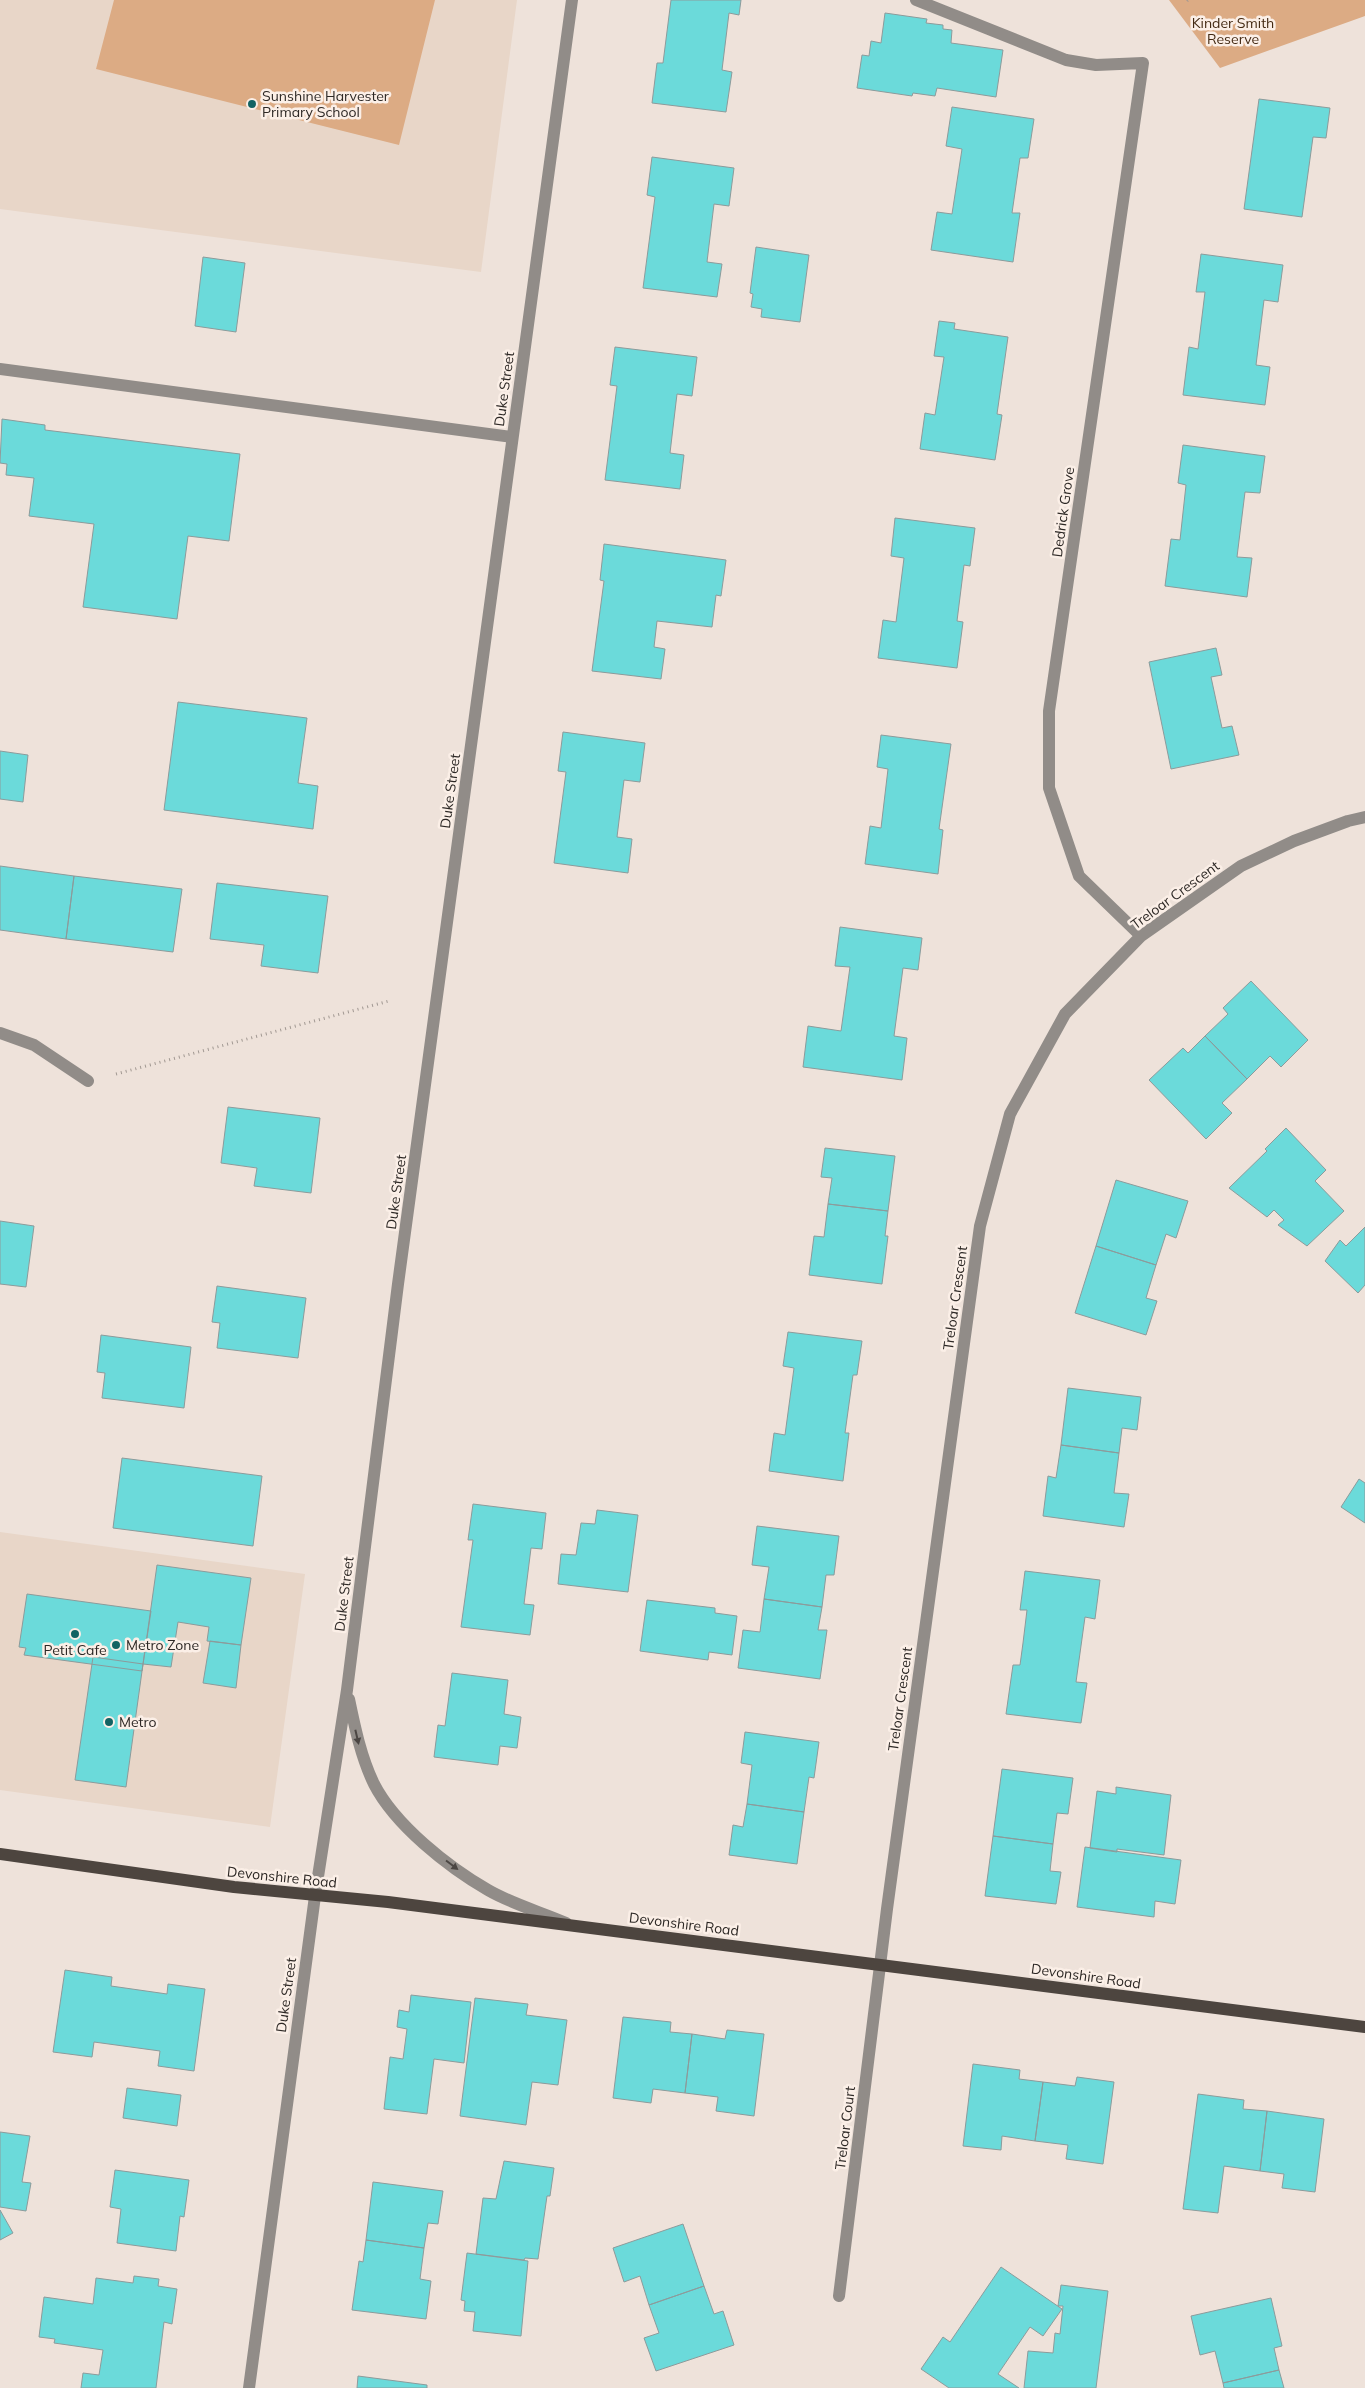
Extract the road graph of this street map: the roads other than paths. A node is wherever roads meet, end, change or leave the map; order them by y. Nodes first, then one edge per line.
1 (572, 0) edge
2 (916, 0) edge
3 (0, 369) edge
4 (512, 437) junction
5 (1365, 817) edge
6 (1141, 936) junction
7 (0, 1033) edge
8 (88, 1081) road end
9 (347, 1690) junction
10 (0, 1854) edge
11 (314, 1896) junction
12 (574, 1926) junction
13 (880, 1964) junction
14 (1365, 2027) edge
15 (839, 2296) dead end
16 (249, 2388) edge

1 - 4 street, Duke Street
2 - 6 street, Dedrick Grove
3 - 4 street
4 - 9 street, Duke Street
5 - 6 street, Treloar Crescent
6 - 13 street, Treloar Crescent
7 - 8 street
9 - 11 street, Duke Street
9 -> 12 street
10 - 11 main road, Devonshire Road
11 - 12 main road, Devonshire Road
11 - 16 street, Duke Street
12 - 13 main road, Devonshire Road
13 - 14 main road, Devonshire Road
13 - 15 street, Treloar Court

